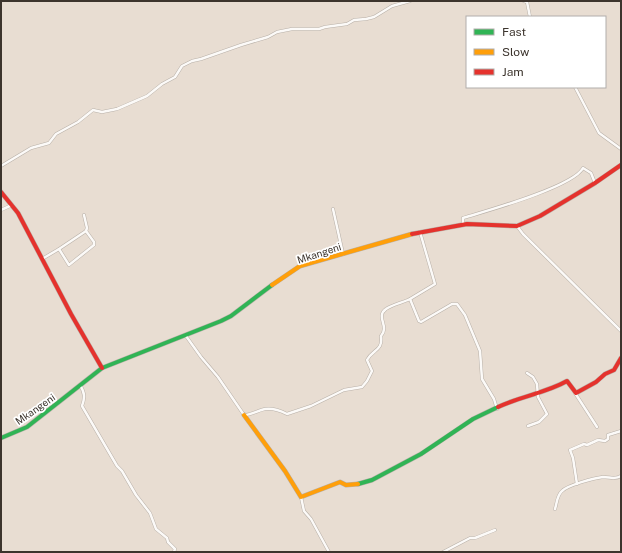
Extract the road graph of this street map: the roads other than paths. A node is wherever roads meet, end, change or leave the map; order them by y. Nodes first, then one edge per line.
1 (410, 1) edge
2 (524, 1) edge
3 (530, 16) edge
4 (576, 88) edge
5 (621, 149) edge
6 (621, 165) edge
7 (1, 166) edge
8 (594, 183) junction
9 (1, 192) edge
10 (12, 205) junction
11 (333, 208) dead end
12 (1, 210) edge
13 (84, 215) dead end
14 (463, 224) junction
15 (517, 226) junction
16 (86, 230) junction
17 (420, 232) junction
18 (59, 249) junction
19 (343, 254) junction
20 (42, 259) junction
21 (410, 299) junction
22 (621, 331) edge
23 (186, 336) junction
24 (621, 358) edge
25 (102, 368) junction
26 (527, 373) dead end
27 (80, 385) junction
28 (574, 392) junction
29 (536, 393) junction
30 (497, 409) junction
31 (244, 415) junction
32 (528, 426) dead end
33 (597, 427) dead end
34 (621, 431) edge
35 (1, 438) edge
36 (621, 476) edge
37 (577, 484) junction
38 (301, 497) junction
39 (555, 509) dead end
40 (495, 530) dead end
41 (174, 552) edge
42 (329, 552) edge
43 (443, 552) edge

1 - 7 street
2 - 3 street
4 - 5 street
6 - 8 street, Mkangeni
8 - 14 street
8 - 15 street, Mkangeni
9 - 10 street
10 - 12 street
10 - 20 street
11 - 19 street
13 - 16 street
14 - 15 street, Mkangeni
14 - 17 street, Mkangeni
15 - 22 street
16 - 18 street
16 - 18 street
17 - 19 street, Mkangeni
17 - 21 street
18 - 20 street
19 - 23 street, Mkangeni
20 - 25 street
21 - 30 street
21 - 31 street
23 - 25 street, Mkangeni
23 - 31 street
24 - 28 street
25 - 27 street, Mkangeni
26 - 29 street
27 - 35 street, Mkangeni
27 - 41 street
28 - 29 street
28 - 33 street
29 - 30 street
29 - 32 street
30 - 38 street
31 - 38 street
34 - 37 street
36 - 37 street
37 - 39 street
38 - 42 street
40 - 43 street

